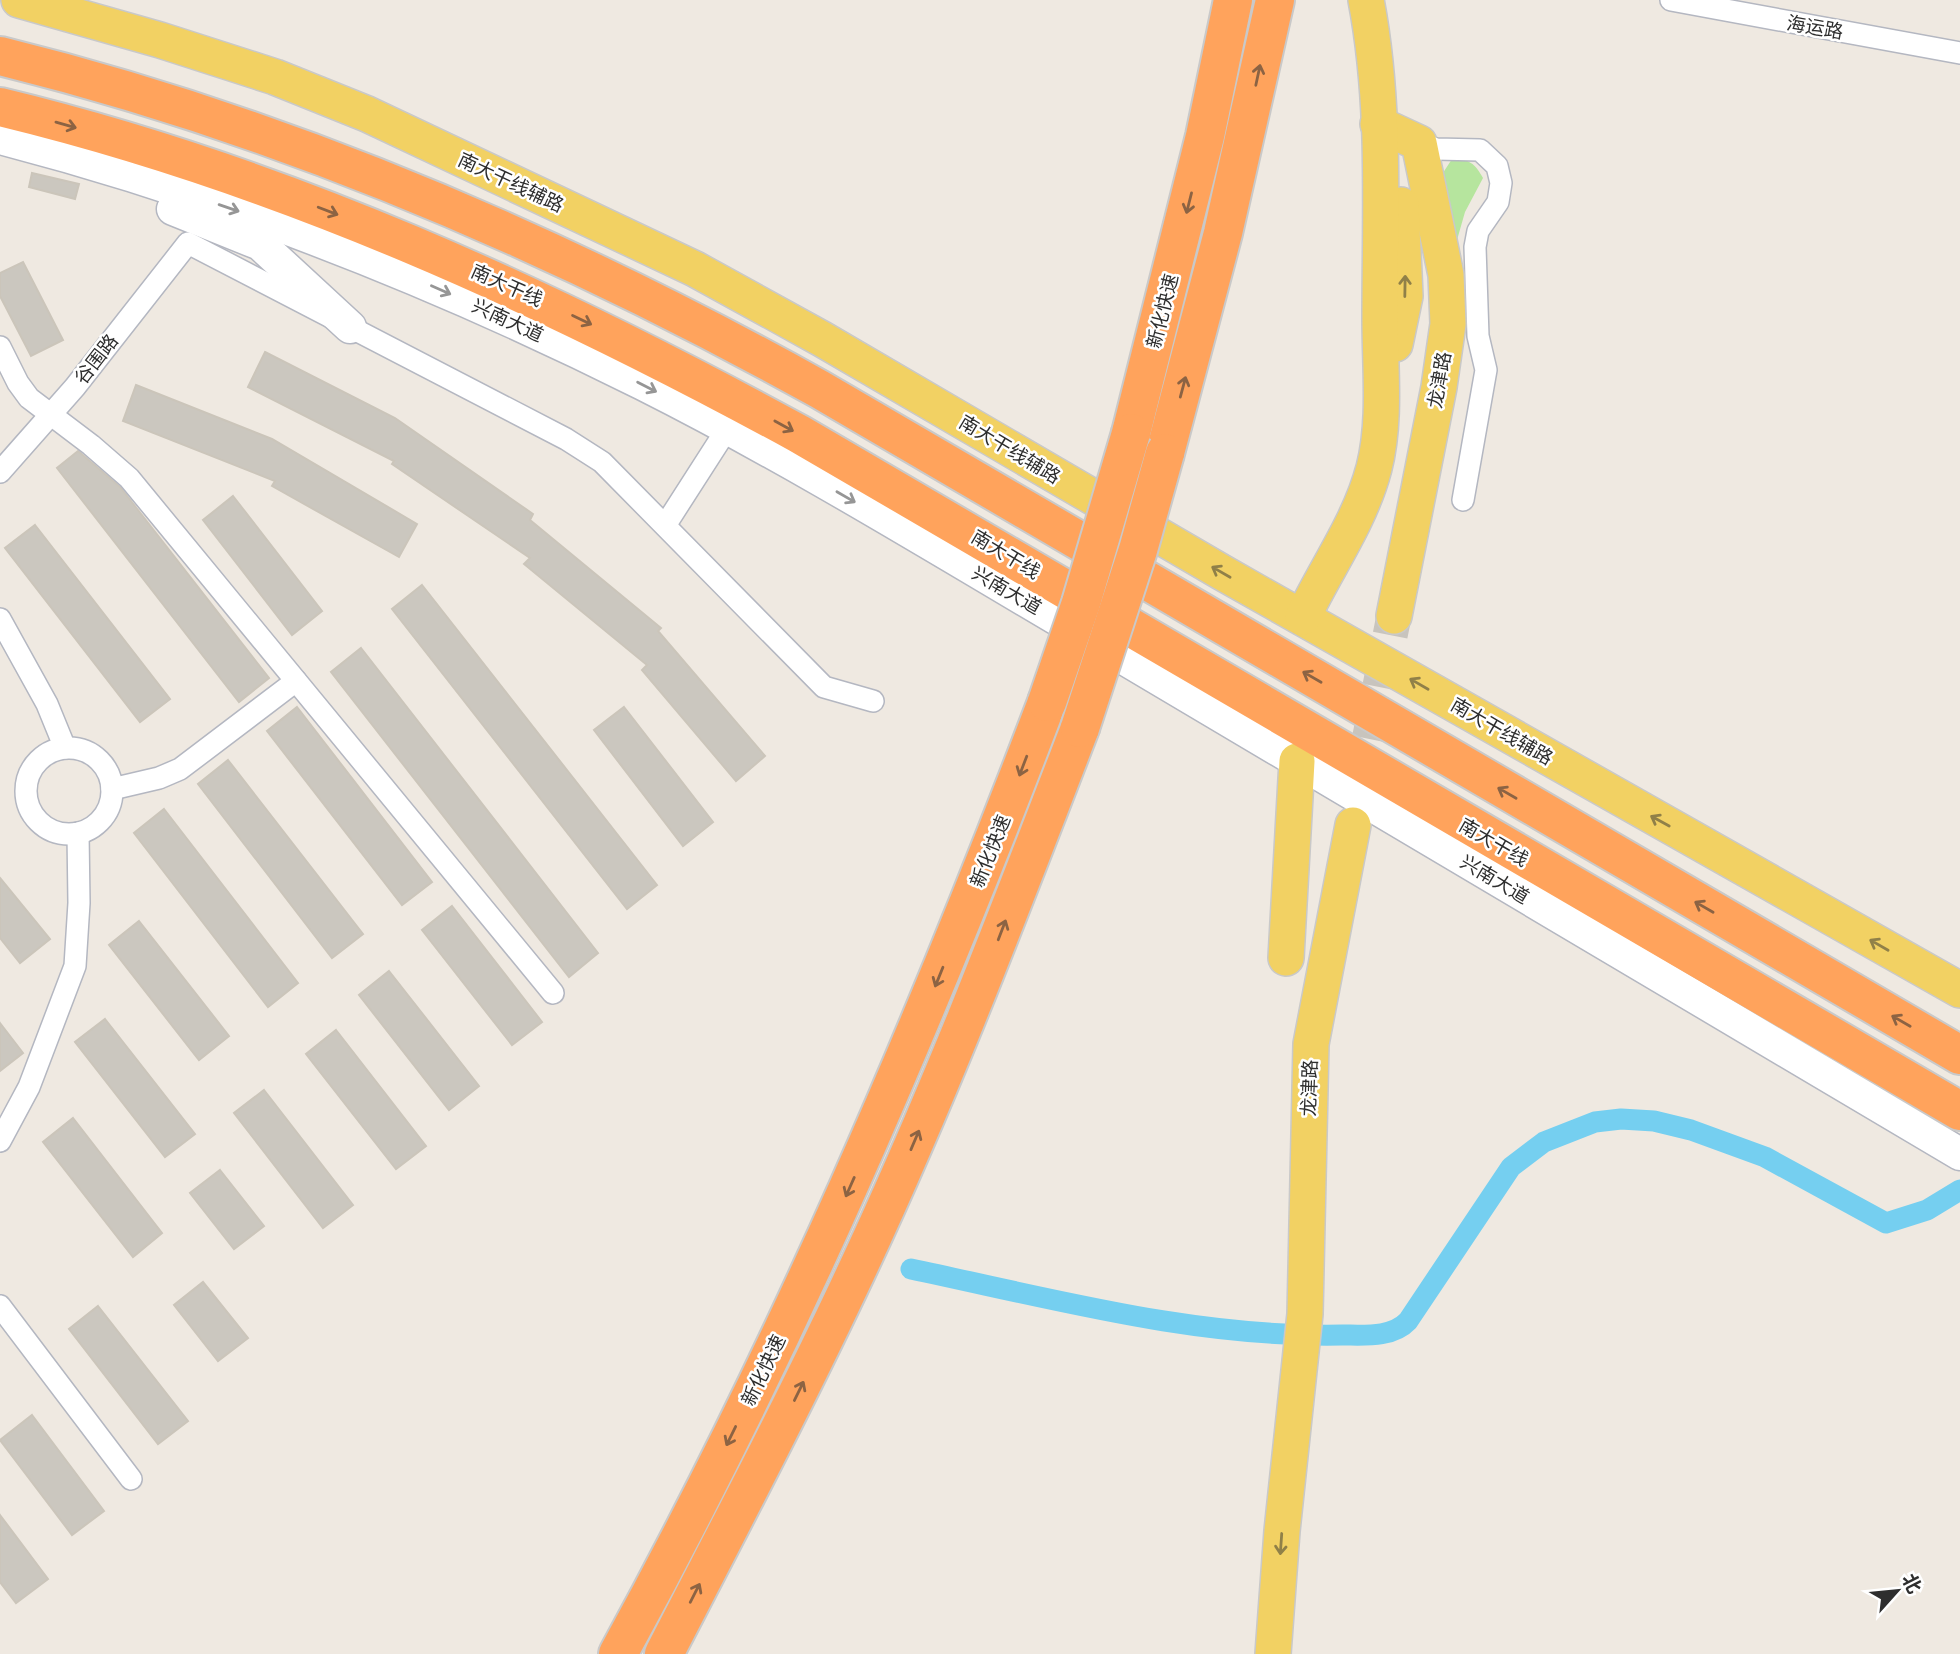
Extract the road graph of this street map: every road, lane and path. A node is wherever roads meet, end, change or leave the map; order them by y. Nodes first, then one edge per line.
1 (19, 0) edge
2 (1233, 0) edge
3 (1275, 0) edge
4 (1366, 0) edge
5 (1671, 0) edge
6 (1960, 53) edge
7 (0, 56) edge
8 (0, 107) edge
9 (1378, 124) junction
10 (0, 138) edge
11 (1419, 143) junction
12 (0, 149) edge
13 (350, 327) junction
14 (0, 347) edge
15 (49, 416) junction
16 (727, 429) junction
17 (0, 472) edge
18 (1463, 500) dead end
19 (666, 524) junction
20 (1394, 616) tunnel mouth
21 (1303, 617) junction
22 (0, 619) edge
23 (296, 681) junction
24 (873, 701) dead end
25 (65, 748) junction
26 (1297, 761) junction
27 (112, 789) junction
28 (1353, 825) tunnel mouth
29 (78, 833) junction
30 (1286, 958) dead end
31 (1960, 990) edge
32 (553, 993) dead end
33 (1690, 1018) dead end
34 (1960, 1055) edge
35 (1960, 1111) edge
36 (0, 1141) edge
37 (1960, 1154) edge
38 (0, 1306) edge
39 (1303, 1354) junction
40 (131, 1479) dead end
41 (618, 1654) edge
42 (664, 1654) edge
43 (1273, 1654) edge
44 (1295, 1654) edge

21 -> 1 main road, 南大干线辅路
2 -> 41 highway, 新化快速, bridge
42 -> 3 highway, 新化快速, bridge
4 - 9 main road
5 - 6 street, 海运路
34 -> 7 highway
8 -> 35 highway, 南大干线
9 - 11 main road
9 - 21 main road
10 -> 16 main road, 兴南大道
11 - 18 street
11 - 20 main road, 龙津路
12 - 13 main road
13 - 15 street, 谷围路
13 - 19 street
14 - 15 street
15 - 17 street, 谷围路
15 - 23 street
16 - 19 street
16 -> 26 main road, 兴南大道
19 - 24 street
31 -> 21 main road, 南大干线辅路
22 - 25 street
23 - 27 street
23 - 32 street
25 - 27 street
25 - 29 street
26 - 30 main road
26 - 37 main road, 兴南大道
27 - 29 street
28 - 39 main road, 龙津路
29 - 36 street
33 - 37 main road
38 - 40 street
39 -> 43 main road, 龙津路
39 - 44 main road, 龙津路

